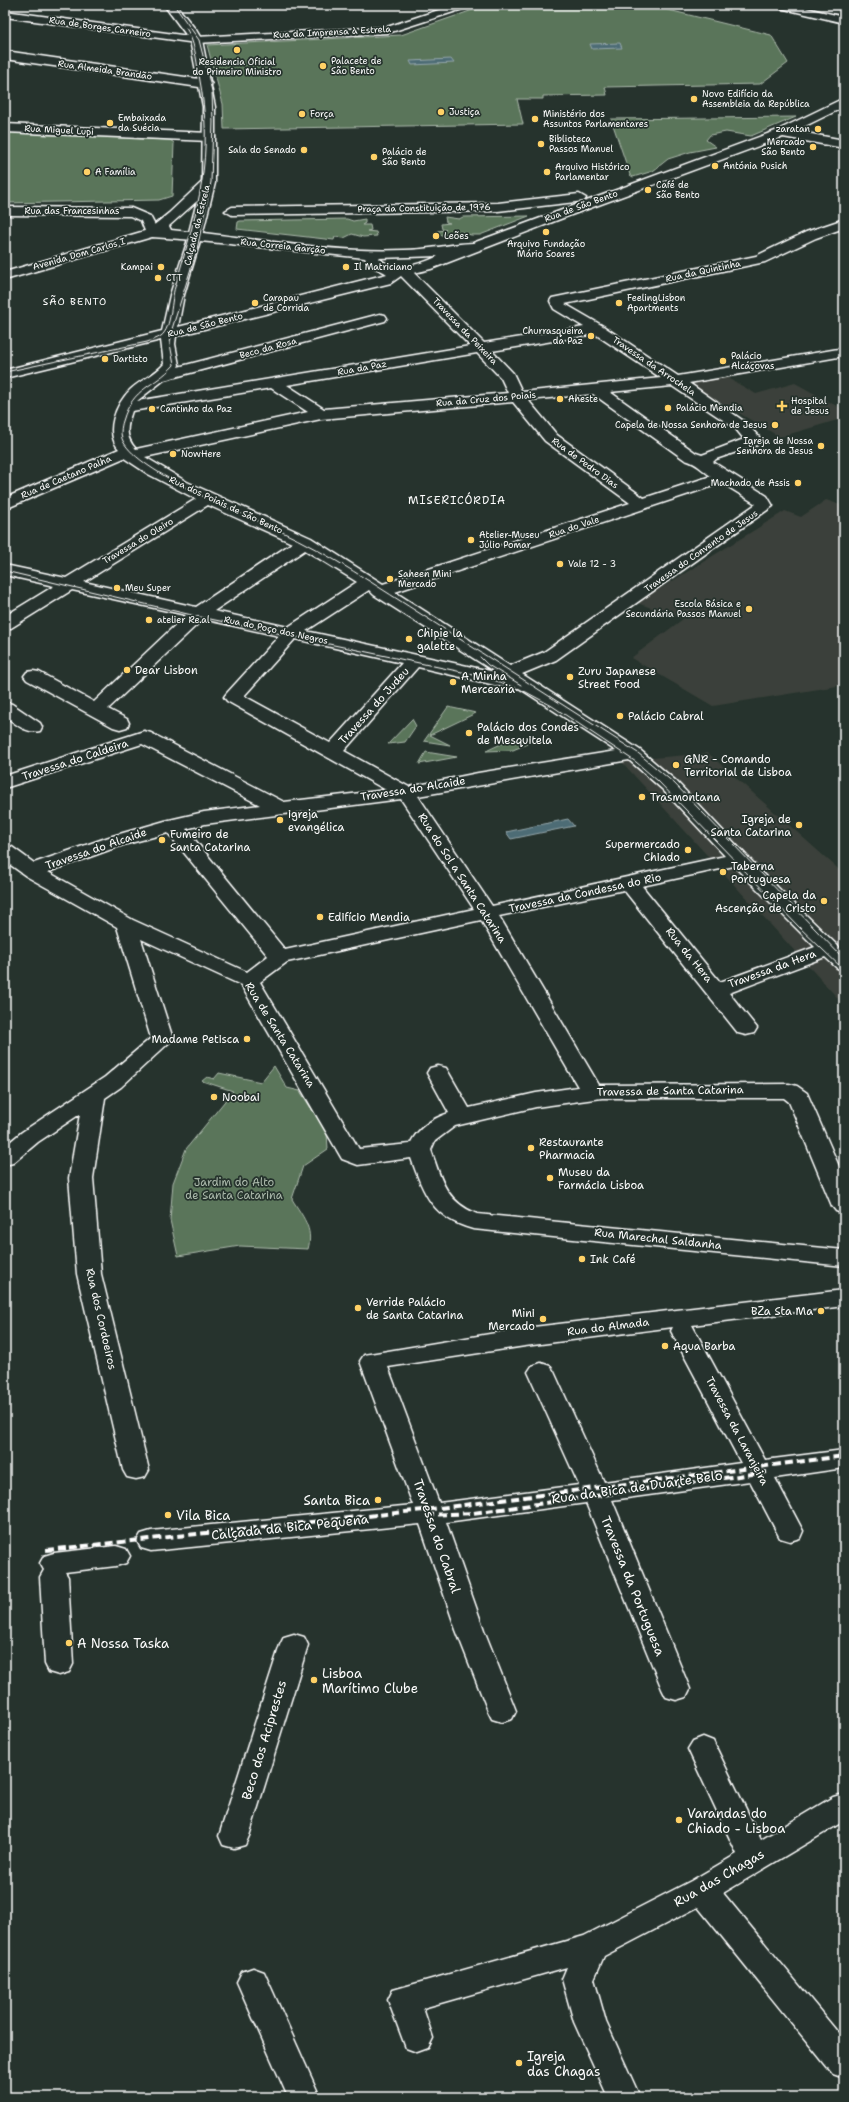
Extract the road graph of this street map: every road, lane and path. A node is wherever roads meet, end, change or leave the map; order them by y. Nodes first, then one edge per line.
1 (170, 5) edge
2 (465, 5) edge
3 (780, 5) edge
4 (5, 14) edge
5 (844, 20) edge
6 (196, 40) junction
7 (5, 55) edge
8 (206, 84) junction
9 (844, 102) edge
10 (5, 128) edge
11 (782, 133) junction
12 (209, 137) junction
13 (844, 144) edge
14 (208, 183) junction
15 (614, 187) dead end
16 (232, 210) dead end
17 (5, 211) edge
18 (200, 218) junction
19 (844, 223) edge
20 (152, 233) junction
21 (196, 236) junction
22 (472, 247) junction
23 (371, 255) junction
24 (387, 268) junction
25 (404, 271) junction
26 (5, 276) edge
27 (557, 301) joint
28 (380, 318) dead end
29 (598, 329) junction
30 (169, 334) junction
31 (482, 348) junction
32 (844, 352) edge
33 (5, 374) edge
34 (156, 378) junction
35 (677, 381) junction
36 (274, 383) junction
37 (596, 389) junction
38 (517, 397) junction
39 (126, 407) junction
40 (321, 414) junction
41 (128, 453) junction
42 (705, 460) junction
43 (723, 476) junction
44 (208, 498) junction
45 (8, 499) edge
46 (642, 504) junction
47 (305, 542) junction
48 (5, 570) edge
49 (67, 584) junction
50 (374, 587) junction
51 (199, 614) junction
52 (5, 624) edge
53 (291, 633) junction
54 (411, 660) junction
55 (33, 676) dead end
56 (502, 676) junction
57 (233, 698) joint
58 (5, 708) edge
59 (96, 710) junction
60 (120, 723) dead end
61 (33, 727) dead end
62 (333, 751) junction
63 (639, 759) junction
64 (5, 782) edge
65 (406, 793) junction
66 (280, 808) junction
67 (172, 825) junction
68 (5, 851) edge
69 (739, 859) junction
70 (33, 872) junction
71 (630, 884) junction
72 (487, 913) junction
73 (126, 924) junction
74 (828, 949) junction
75 (280, 957) junction
76 (844, 964) edge
77 (249, 981) junction
78 (717, 990) junction
79 (746, 1028) dead end
80 (438, 1073) dead end
81 (592, 1092) junction
82 (94, 1094) junction
83 (462, 1116) junction
84 (419, 1150) junction
85 (5, 1158) edge
86 (844, 1206) edge
87 (844, 1258) edge
88 (841, 1304) edge
89 (683, 1331) dead end
90 (373, 1361) joint
91 (541, 1372) dead end
92 (844, 1459) edge
93 (136, 1470) dead end
94 (758, 1471) junction
95 (595, 1493) junction
96 (429, 1512) junction
97 (790, 1531) dead end
98 (151, 1541) dead end
99 (116, 1556) dead end
100 (294, 1644) dead end
101 (59, 1664) dead end
102 (676, 1689) dead end
103 (502, 1711) dead end
104 (703, 1749) dead end
105 (844, 1806) edge
106 (234, 1836) dead end
107 (754, 1858) junction
108 (702, 1890) junction
109 (592, 1947) junction
110 (253, 1982) dead end
111 (417, 2038) dead end
112 (844, 2064) edge
113 (304, 2097) edge
114 (624, 2097) edge

1 - 6 street, Calçada da Estrela
2 - 6 street, Rua da Imprensa à Estrela
3 - 5 street
4 - 6 street, Rua de Borges Carneiro
6 - 8 street, Calçada da Estrela
7 - 8 street, Rua Almeida Brandão
8 - 12 street, Calçada da Estrela
9 - 11 street, Rua de São Bento
10 - 12 street, Rua Miguel Lupi
11 - 13 street
11 - 22 street, Rua de São Bento
12 - 14 street, Calçada da Estrela
14 - 18 street, Calçada da Estrela
14 - 20 street, Avenida Dom Carlos I
15 - 16 street, Praça da Constituição de 1976
17 - 20 street, Rua das Francesinhas
18 - 20 street, Avenida Dom Carlos I
18 - 21 street, Calçada da Estrela
19 - 27 street, Rua da Quintinha
20 - 21 street, Avenida Dom Carlos I
20 - 26 street, Avenida Dom Carlos I
21 - 23 street, Rua Correia Garção
21 - 30 street, Calçada da Estrela
22 - 23 street, Rua Correia Garção
22 - 25 street, Rua de São Bento
23 - 24 street
24 - 25 street
24 - 30 street, Rua de São Bento
25 - 31 street, Travessa da Peixeira
27 - 29 street, Travessa da Arrochela
28 - 34 street, Beco da Rosa
29 - 31 street, Rua da Paz
29 - 35 street, Travessa da Arrochela
30 - 33 street, Rua de São Bento
30 - 34 street
31 - 36 street, Rua da Paz
31 - 38 street, Travessa da Peixeira
32 - 35 street, Rua da Cruz dos Poiais
34 - 39 street
35 - 37 street, Rua da Cruz dos Poiais
35 - 42 street, Travessa da Arrochela
36 - 39 street, Rua da Paz
36 - 40 street
37 - 38 street, Rua da Cruz dos Poiais
37 - 42 street
38 - 40 street, Rua da Cruz dos Poiais
38 - 46 street, Rua de Pedro Dias
39 - 41 street
40 - 41 street, Rua da Cruz dos Poiais
41 - 44 street, Rua dos Poiais de São Bento
41 - 45 street, Rua de Caetano Palha
42 - 43 street
43 - 46 street, Rua do Vale
43 - 56 street, Travessa do Convento de Jesus
44 - 47 street, Rua dos Poiais de São Bento
44 - 49 street, Travessa do Oleiro
46 - 50 street, Rua do Vale
47 - 50 street, Rua dos Poiais de São Bento
47 - 51 street
48 - 49 street, Rua do Poço dos Negros
49 - 51 street, Rua do Poço dos Negros
49 - 52 street, Travessa do Oleiro
50 - 53 street, Rua do Vale
50 - 56 street, Rua dos Poiais de São Bento
51 - 53 street, Rua do Poço dos Negros
51 - 59 street
53 - 54 street, Rua do Poço dos Negros
53 - 57 street, Rua do Vale
54 - 56 street, Rua do Poço dos Negros
54 - 62 street, Travessa do Judeu
55 - 59 street
56 - 63 street
57 - 62 street, Rua do Sol a Santa Catarina
58 - 61 street
59 - 60 street
62 - 65 street, Rua do Sol a Santa Catarina
63 - 65 street, Travessa do Alcaide
63 - 69 street
64 - 66 street, Travessa do Caldeira
65 - 66 street, Travessa do Alcaide
65 - 72 street, Rua do Sol a Santa Catarina
66 - 67 street, Travessa do Alcaide
67 - 70 street, Travessa do Alcaide
67 - 75 street
68 - 70 street, Rua de Santa Catarina
69 - 71 street, Travessa da Condessa do Rio
69 - 74 street
70 - 73 street, Rua de Santa Catarina
71 - 72 street, Travessa da Condessa do Rio
71 - 78 street, Rua da Hera
72 - 75 street, Travessa da Condessa do Rio
72 - 81 street, Rua do Sol a Santa Catarina
73 - 77 street, Rua de Santa Catarina
73 - 82 street
74 - 76 street
74 - 78 street, Travessa da Hera
75 - 77 street, Travessa da Condessa do Rio
77 - 84 street, Rua de Santa Catarina
78 - 79 street, Rua da Hera
80 - 83 street
81 - 83 street, Travessa de Santa Catarina
81 - 86 street, Travessa de Santa Catarina
82 - 85 street
82 - 93 street, Rua dos Cordoeiros
83 - 84 street, Travessa de Santa Catarina
84 - 87 street, Rua Marechal Saldanha
88 - 90 street, Rua do Almada
89 - 94 street, Travessa da Laranjeira
90 - 96 street, Travessa do Cabral
91 - 95 street, Travessa da Portuguesa
92 - 94 street, Rua da Bica de Duarte Belo
94 - 95 street, Rua da Bica de Duarte Belo
94 - 97 street, Travessa da Laranjeira
95 - 96 street, Rua da Bica de Duarte Belo
95 - 102 street, Travessa da Portuguesa
96 - 98 street, Calçada da Bica Pequena
96 - 103 street, Travessa do Cabral
99 - 101 street
100 - 106 street, Beco dos Aciprestes
104 - 107 street
105 - 107 street, Rua das Chagas
107 - 108 street, Rua das Chagas
108 - 109 street, Rua das Chagas
108 - 112 street
109 - 111 street, Rua das Chagas
109 - 114 street
110 - 113 street

